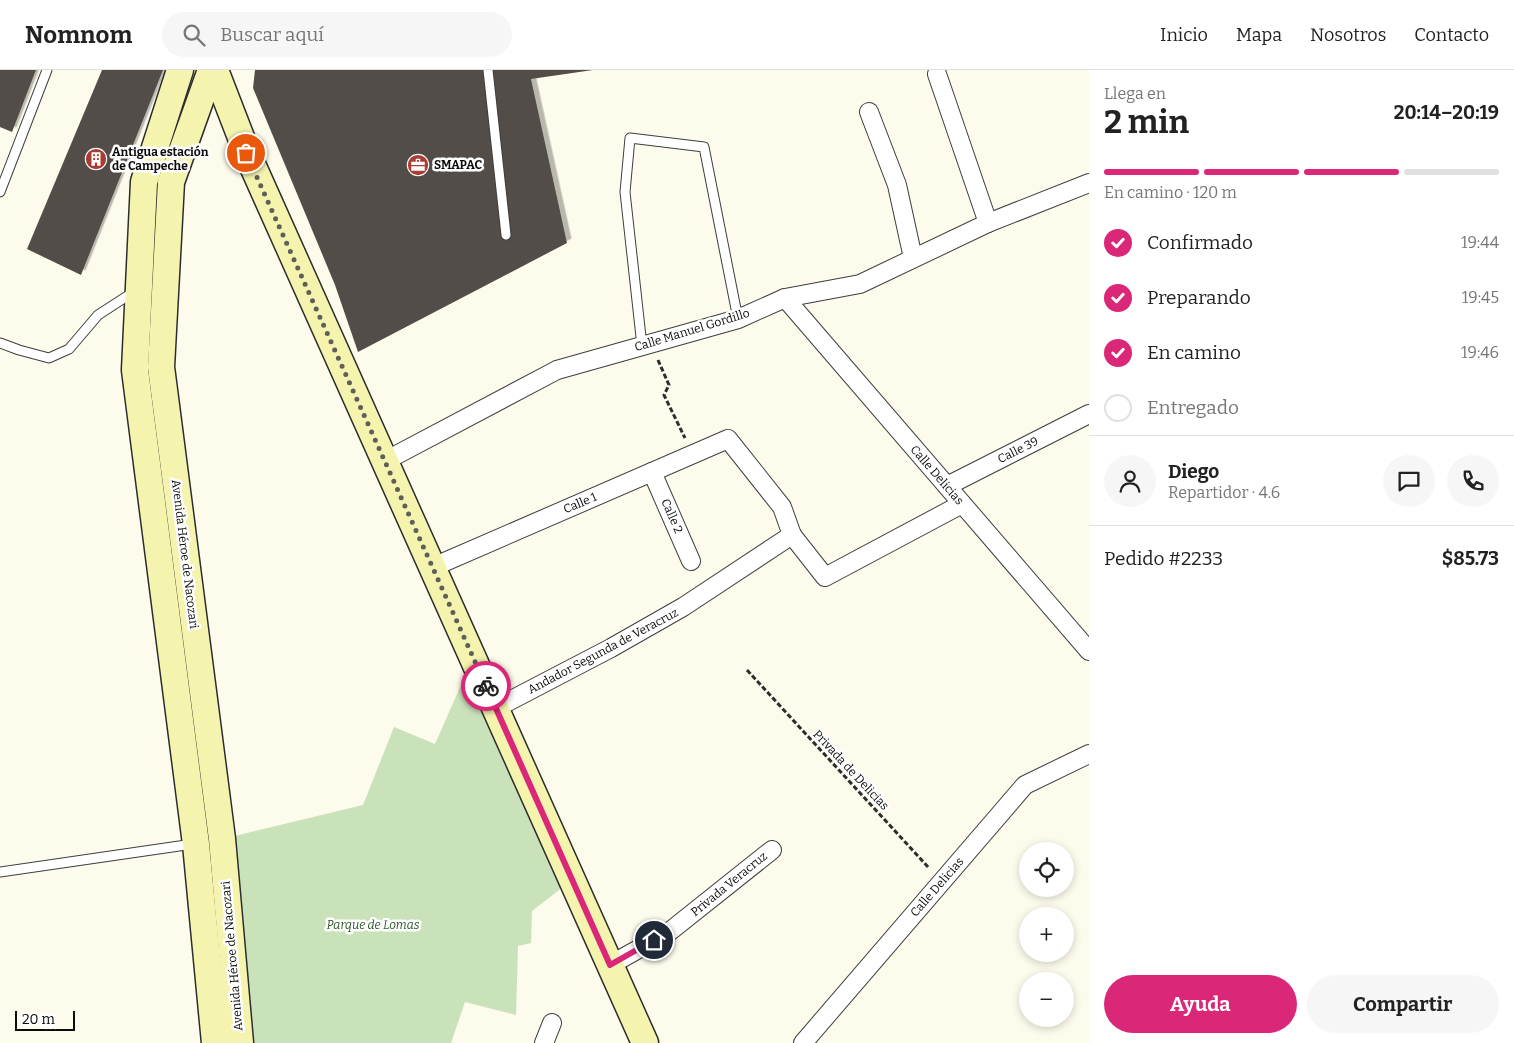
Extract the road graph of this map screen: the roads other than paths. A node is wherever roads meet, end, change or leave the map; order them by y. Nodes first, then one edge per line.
1 (47, 70) edge
2 (180, 70) edge
3 (213, 70) edge
4 (488, 70) edge
5 (937, 74) dead end
6 (869, 112) dead end
7 (1089, 183) edge
8 (0, 192) edge
9 (988, 222) junction
10 (506, 235) dead end
11 (913, 258) junction
12 (152, 288) junction
13 (785, 298) junction
14 (738, 319) junction
15 (0, 343) edge
16 (646, 344) junction
17 (1089, 414) edge
18 (385, 461) junction
19 (652, 472) junction
20 (947, 486) junction
21 (962, 504) junction
22 (792, 536) junction
23 (691, 560) dead end
24 (433, 567) junction
25 (1089, 651) edge
26 (496, 708) junction
27 (1089, 754) edge
28 (217, 797) junction
29 (190, 799) junction
30 (196, 844) junction
31 (772, 850) dead end
32 (0, 872) edge
33 (610, 965) junction
34 (552, 1023) dead end
35 (215, 1043) edge
36 (240, 1043) edge
37 (544, 1043) edge
38 (645, 1043) edge
39 (803, 1043) edge

1 - 8 lane
2 - 12 main road, Avenida Héroe de Nacozari
3 - 12 main road, Avenida Héroe de Nacozari
3 - 18 main road
4 - 10 lane
5 - 9 street
6 - 11 street
7 - 9 street, Calle Manuel Gordillo
9 - 11 street, Calle Manuel Gordillo
11 - 13 street, Calle Manuel Gordillo
12 - 15 lane
12 - 28 main road, Avenida Héroe de Nacozari
12 - 29 main road, Avenida Héroe de Nacozari
13 - 14 street, Calle Manuel Gordillo
13 - 20 street, Calle Delicias
14 - 16 street, Calle Manuel Gordillo
14 - 16 lane
16 - 18 street, Calle Manuel Gordillo
17 - 20 street, Calle 39
18 - 24 main road
19 - 22 street, Calle 1
19 - 23 street, Calle 2
19 - 24 street, Calle 1
20 - 21 street, Calle Delicias
21 - 22 street
21 - 25 street, Calle Delicias
22 - 26 street, Andador Segunda de Veracruz
24 - 26 main road
26 - 33 main road
27 - 39 street, Calle Delicias
28 - 29 main road
28 - 36 main road, Avenida Héroe de Nacozari
29 - 30 main road, Avenida Héroe de Nacozari
30 - 32 lane
30 - 35 main road, Avenida Héroe de Nacozari
31 - 33 street, Privada Veracruz
33 - 38 main road
34 - 37 street

